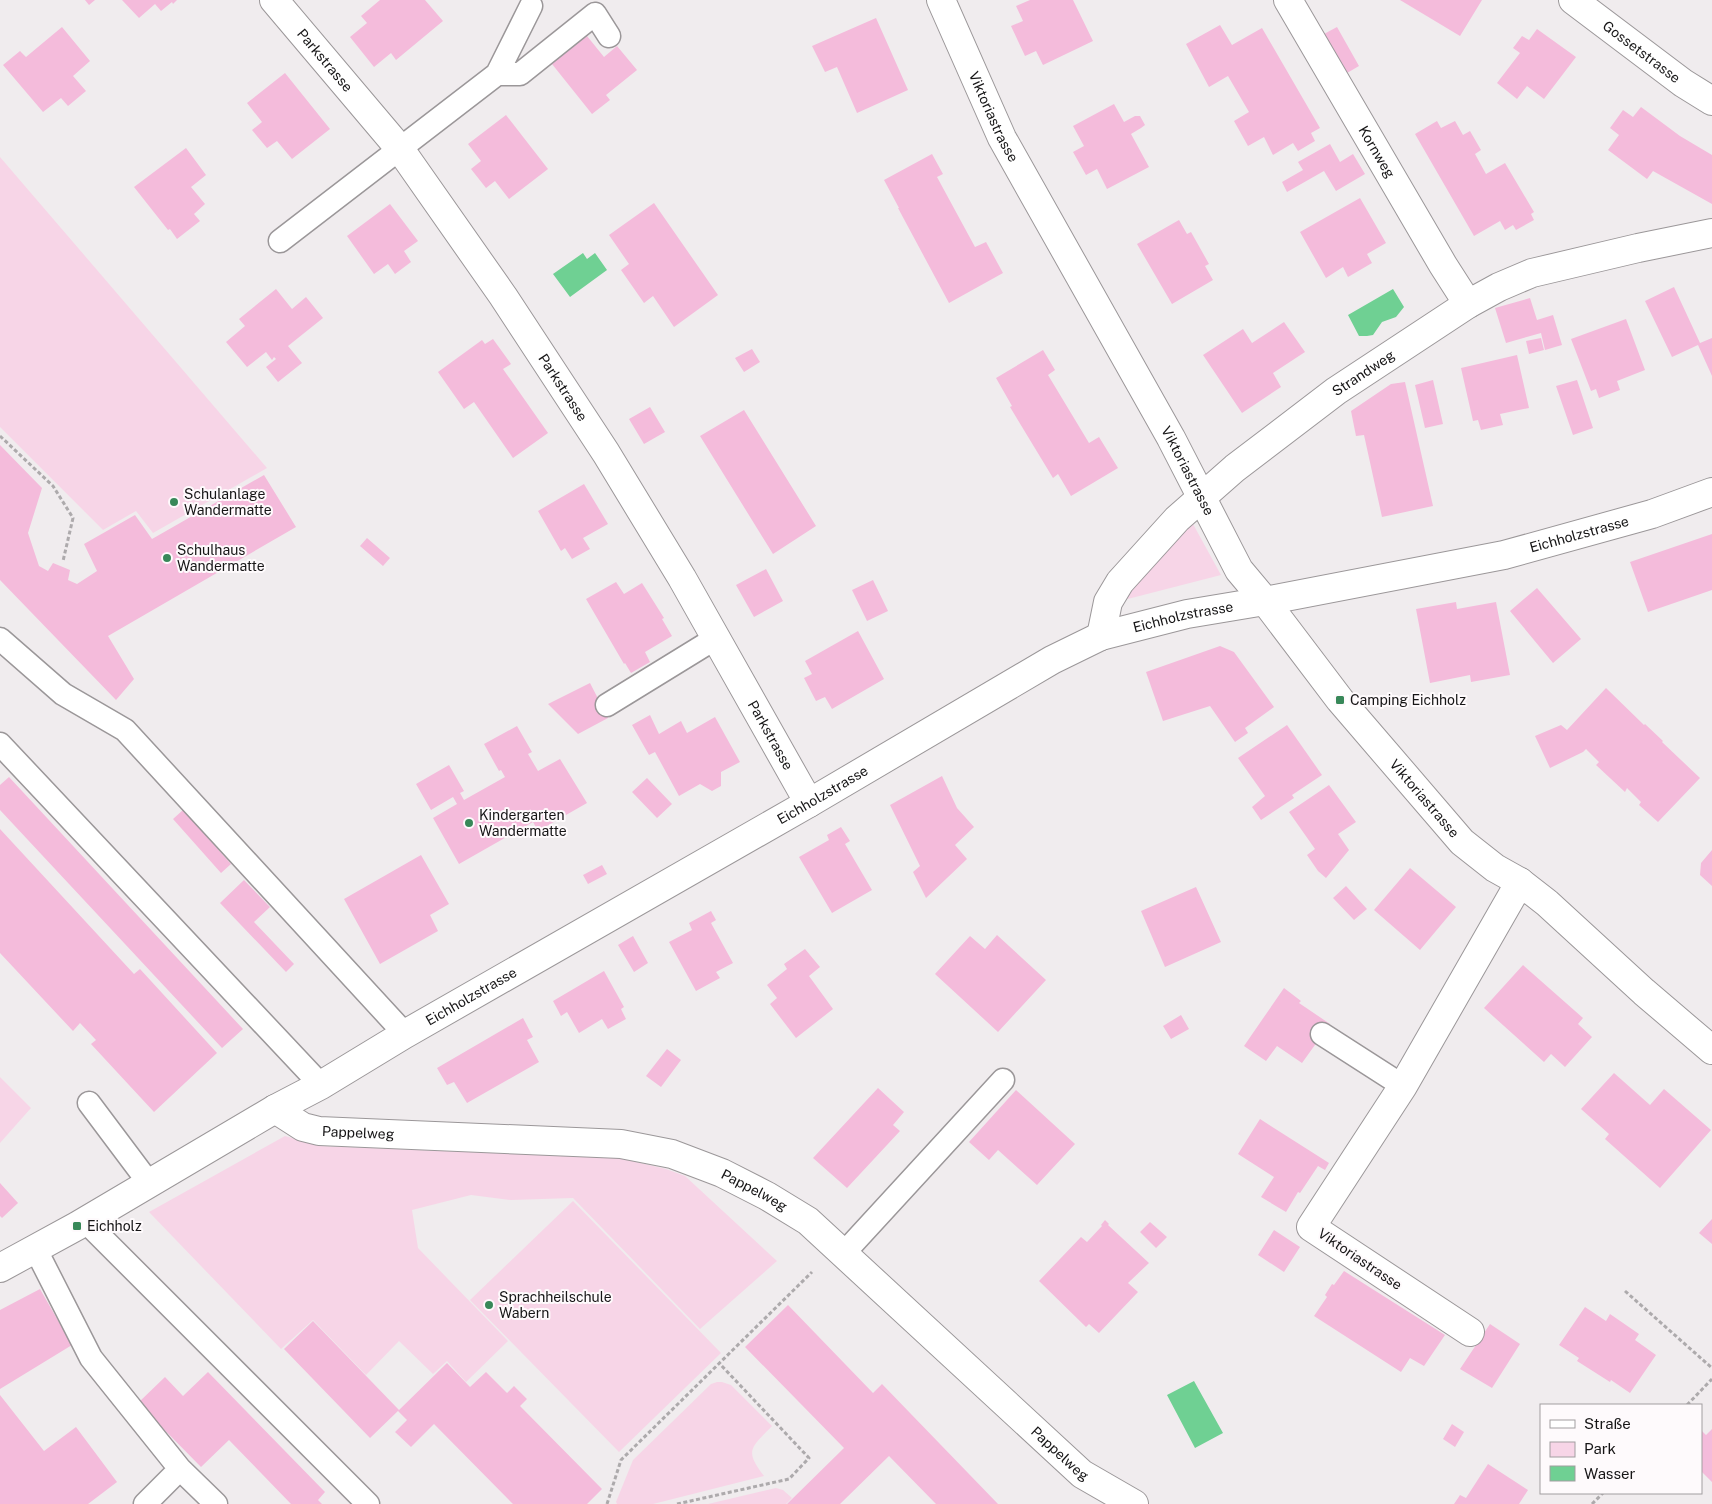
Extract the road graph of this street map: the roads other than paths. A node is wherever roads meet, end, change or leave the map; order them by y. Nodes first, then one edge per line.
1 (274, 0) edge
2 (941, 0) edge
3 (1288, 0) edge
4 (1573, 0) edge
5 (531, 6) dead end
6 (609, 36) dead end
7 (497, 74) junction
8 (1712, 101) edge
9 (400, 149) junction
10 (1712, 233) edge
11 (280, 241) dead end
12 (1468, 304) junction
13 (1712, 492) edge
14 (1203, 497) junction
15 (1265, 601) junction
16 (1101, 636) junction
17 (716, 638) junction
18 (0, 639) edge
19 (607, 705) dead end
20 (0, 744) edge
21 (809, 803) junction
22 (1520, 882) junction
23 (405, 1034) junction
24 (1322, 1034) dead end
25 (1712, 1050) edge
26 (1003, 1080) dead end
27 (321, 1085) junction
28 (1403, 1086) junction
29 (89, 1103) dead end
30 (275, 1109) junction
31 (149, 1183) junction
32 (85, 1221) junction
33 (35, 1248) junction
34 (841, 1250) junction
35 (0, 1268) edge
36 (1470, 1332) dead end
37 (180, 1469) junction
38 (145, 1504) edge
39 (216, 1504) edge
40 (368, 1504) edge
41 (1134, 1504) edge

1 - 9 street, Parkstrasse
2 - 14 street, Viktoriastrasse
3 - 12 street, Kornweg
4 - 8 street, Gossetstrasse
5 - 7 lane
6 - 7 lane
7 - 9 lane
9 - 11 lane
9 - 17 street, Parkstrasse
10 - 12 street, Strandweg
12 - 14 street, Strandweg
13 - 15 street, Eichholzstrasse
14 - 15 street, Viktoriastrasse
14 - 16 street, Strandweg
15 - 16 street, Eichholzstrasse
15 - 22 street, Viktoriastrasse
16 - 21 street, Eichholzstrasse
17 - 19 lane
17 - 21 street, Parkstrasse
18 - 23 lane
20 - 27 lane
21 - 23 street, Eichholzstrasse
22 - 25 street, Viktoriastrasse
22 - 28 street, Viktoriastrasse
23 - 27 street, Eichholzstrasse
24 - 28 lane
26 - 34 lane
27 - 30 street, Eichholzstrasse
28 - 36 street, Viktoriastrasse
29 - 31 lane
30 - 31 street, Eichholzstrasse
30 - 34 street, Pappelweg
31 - 32 street, Eichholzstrasse
32 - 33 street, Eichholzstrasse
32 - 40 lane
33 - 35 street, Eichholzstrasse
33 - 37 lane
34 - 41 street, Pappelweg
37 - 38 lane
37 - 39 lane

